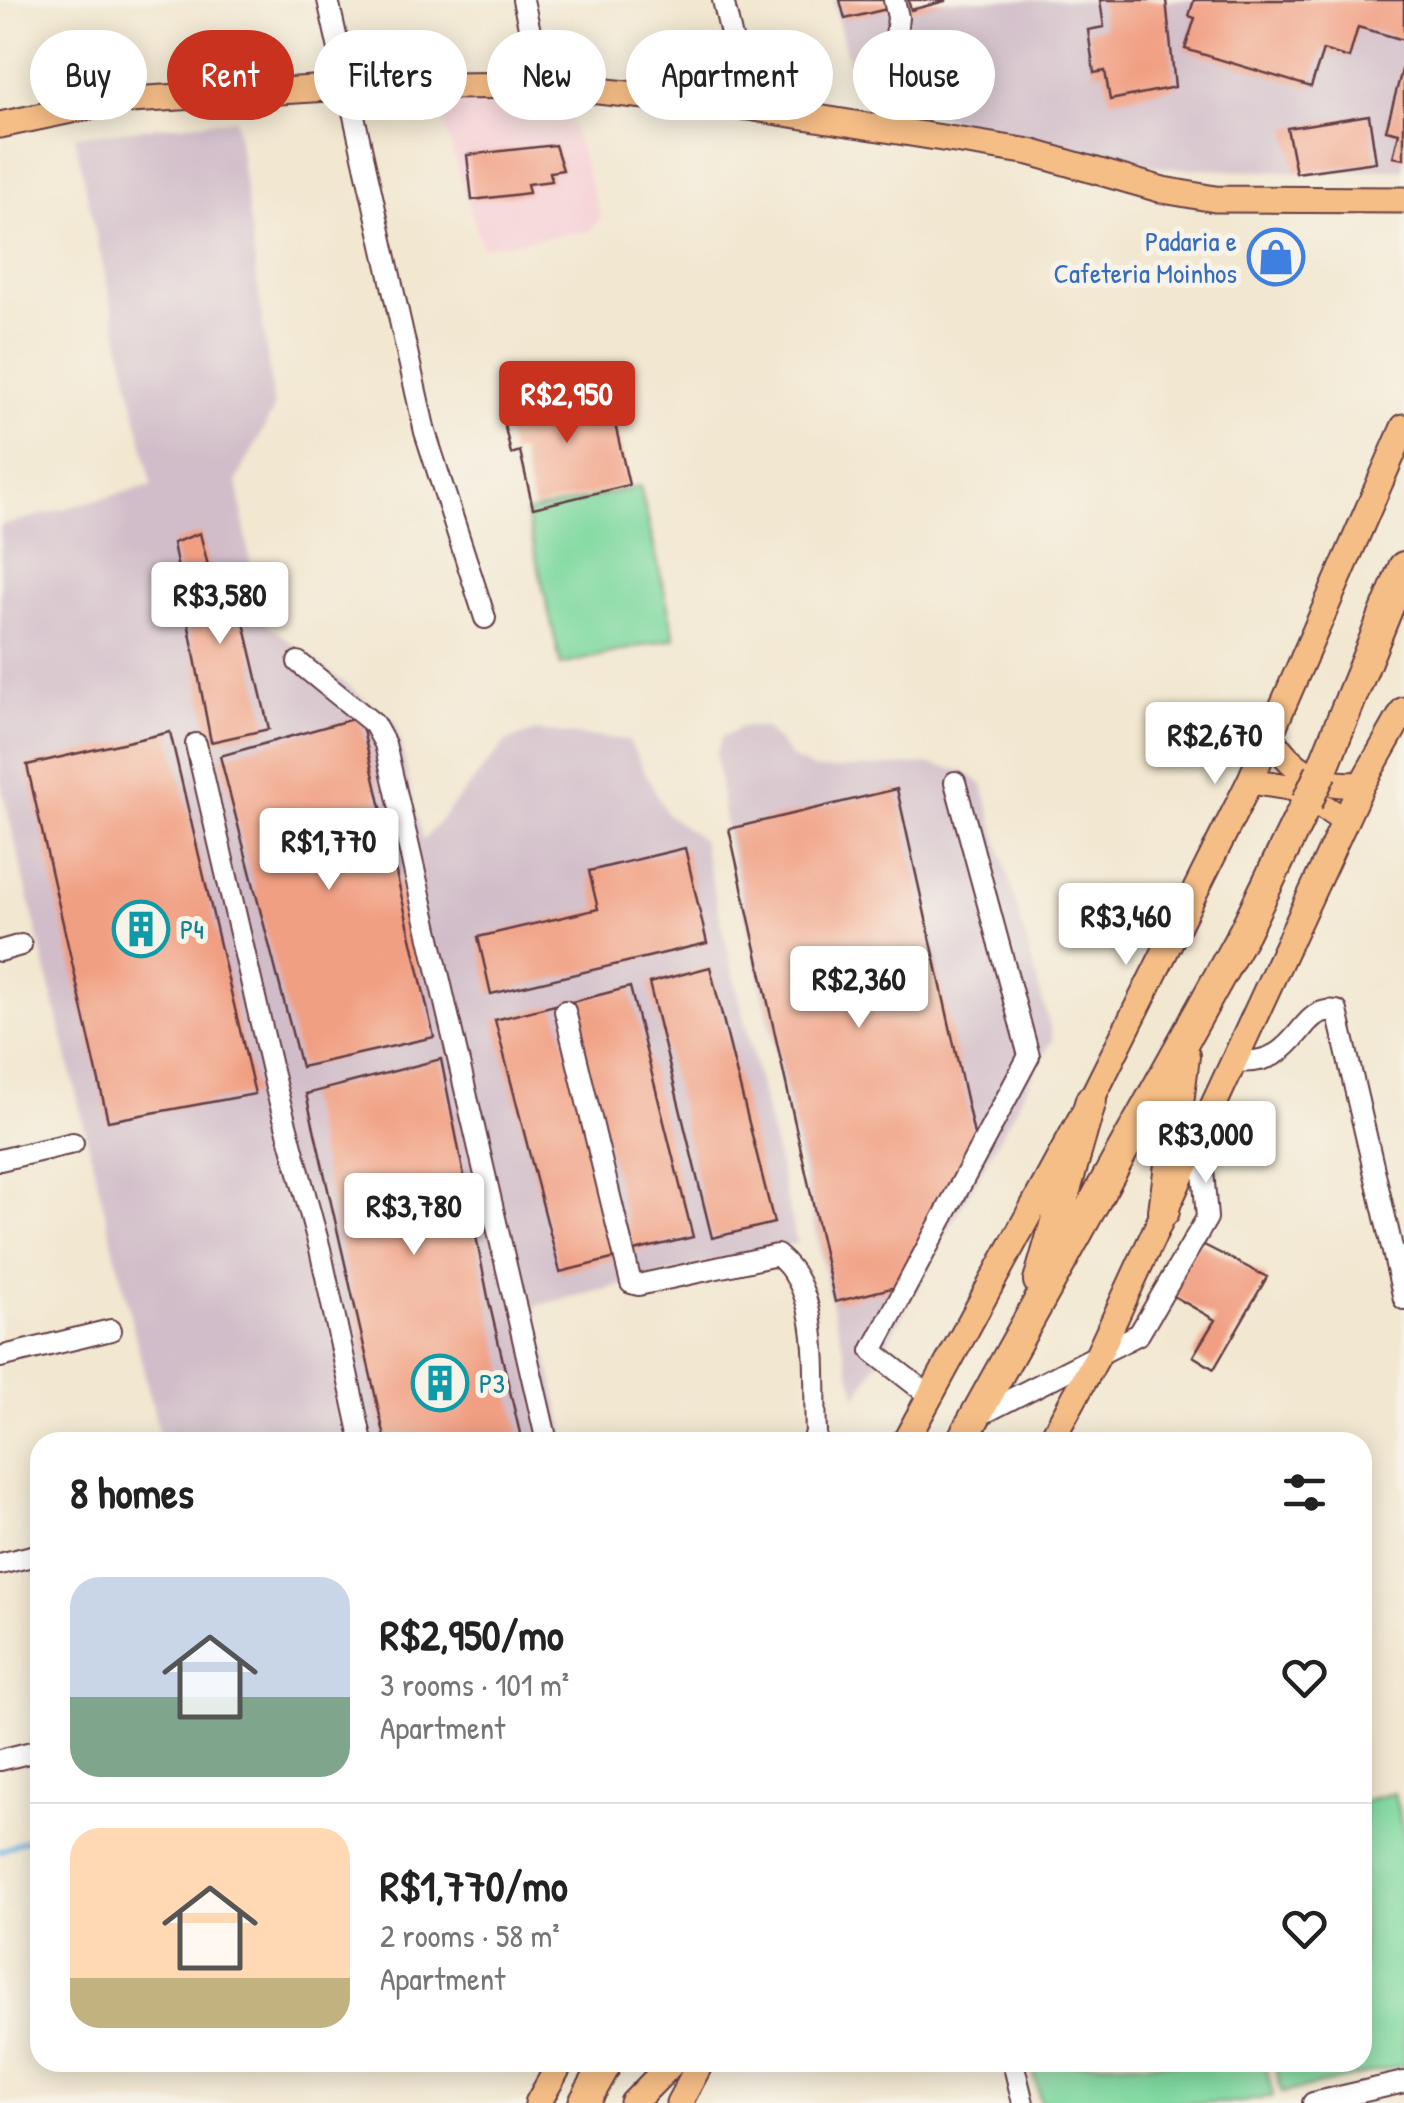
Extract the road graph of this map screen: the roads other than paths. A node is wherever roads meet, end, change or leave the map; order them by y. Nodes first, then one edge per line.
1 (328, 0) edge
2 (523, 0) edge
3 (723, 0) edge
4 (894, 0) edge
5 (334, 30) edge
6 (530, 30) edge
7 (730, 30) edge
8 (314, 89) edge
9 (354, 120) edge
10 (830, 120) edge
11 (0, 125) edge
12 (887, 129) junction
13 (1401, 204) edge
14 (1404, 427) edge
15 (1404, 567) edge
16 (485, 618) dead end
17 (298, 662) dead end
18 (1404, 710) edge
19 (1270, 735) junction
20 (196, 744) dead end
21 (1250, 780) junction
22 (955, 782) dead end
23 (1362, 784) junction
24 (1345, 821) junction
25 (22, 945) dead end
26 (0, 951) edge
27 (565, 1011) dead end
28 (1186, 1037) junction
29 (1234, 1061) junction
30 (1091, 1100) junction
31 (1200, 1133) junction
32 (73, 1143) dead end
33 (0, 1160) edge
34 (1164, 1212) junction
35 (1404, 1298) edge
36 (1030, 1318) junction
37 (112, 1330) dead end
38 (1098, 1355) junction
39 (0, 1358) edge
40 (930, 1396) junction
41 (968, 1430) edge
42 (360, 1432) edge
43 (544, 1432) edge
44 (816, 1432) edge
45 (910, 1432) edge
46 (1056, 1432) edge
47 (30, 1556) edge
48 (0, 1564) edge
49 (30, 1752) edge
50 (0, 1760) edge
51 (555, 2072) edge
52 (601, 2072) edge
53 (663, 2072) edge
54 (696, 2072) edge
55 (1014, 2072) edge
56 (1404, 2082) edge
57 (538, 2103) edge
58 (584, 2103) edge
59 (633, 2103) edge
60 (680, 2103) edge
61 (1022, 2103) edge
62 (1313, 2103) edge

1 - 5 street
2 - 6 street
3 - 7 street
4 - 12 street
8 - 11 main road
9 - 16 street
10 - 12 main road
12 - 13 main road
14 - 19 main road
15 - 28 highway, bridge
17 - 43 street
18 - 23 main road
19 - 21 main road
19 - 23 main road
20 - 42 street
21 - 24 main road
21 - 30 main road
22 - 40 street
23 - 24 main road
24 - 29 main road
25 - 26 street
27 - 44 street
28 - 34 highway
28 - 36 highway
29 - 31 main road
29 - 35 street
30 - 36 highway
30 - 40 main road
31 - 34 main road
31 - 38 street
32 - 33 street
34 - 38 main road
36 - 41 highway
37 - 39 street
38 - 41 street
38 - 46 main road
40 - 45 main road
47 - 48 street
49 - 50 street
51 - 57 main road
52 - 58 highway
53 - 59 main road
54 - 60 main road
55 - 61 street
56 - 62 street

